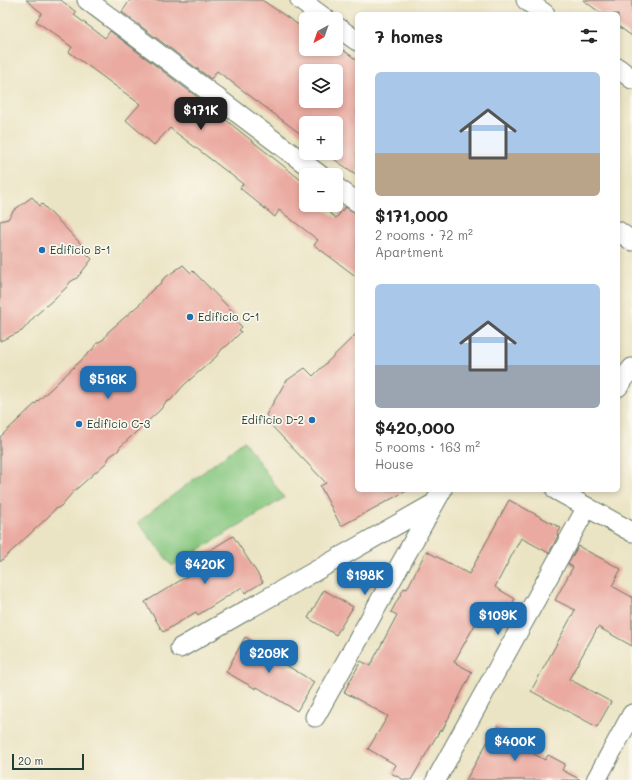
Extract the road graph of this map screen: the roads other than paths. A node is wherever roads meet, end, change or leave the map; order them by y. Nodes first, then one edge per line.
1 (88, 0) edge
2 (300, 0) edge
3 (526, 0) edge
4 (316, 12) edge
5 (542, 12) edge
6 (343, 31) edge
7 (355, 40) edge
8 (620, 69) edge
9 (632, 78) edge
10 (311, 168) edge
11 (343, 192) edge
12 (355, 201) edge
13 (620, 232) edge
14 (632, 241) edge
15 (632, 368) edge
16 (620, 384) edge
17 (560, 492) edge
18 (438, 497) edge
19 (587, 507) junction
20 (632, 532) edge
21 (180, 648) dead end
22 (632, 714) edge
23 (315, 717) dead end
24 (436, 780) edge
25 (596, 780) edge

1 - 10 street
2 - 4 street
3 - 5 street
6 - 7 street
8 - 9 street
11 - 12 street
13 - 14 street
15 - 16 street
17 - 19 street
18 - 21 street
18 - 23 street
19 - 20 street
19 - 24 street
22 - 25 street

